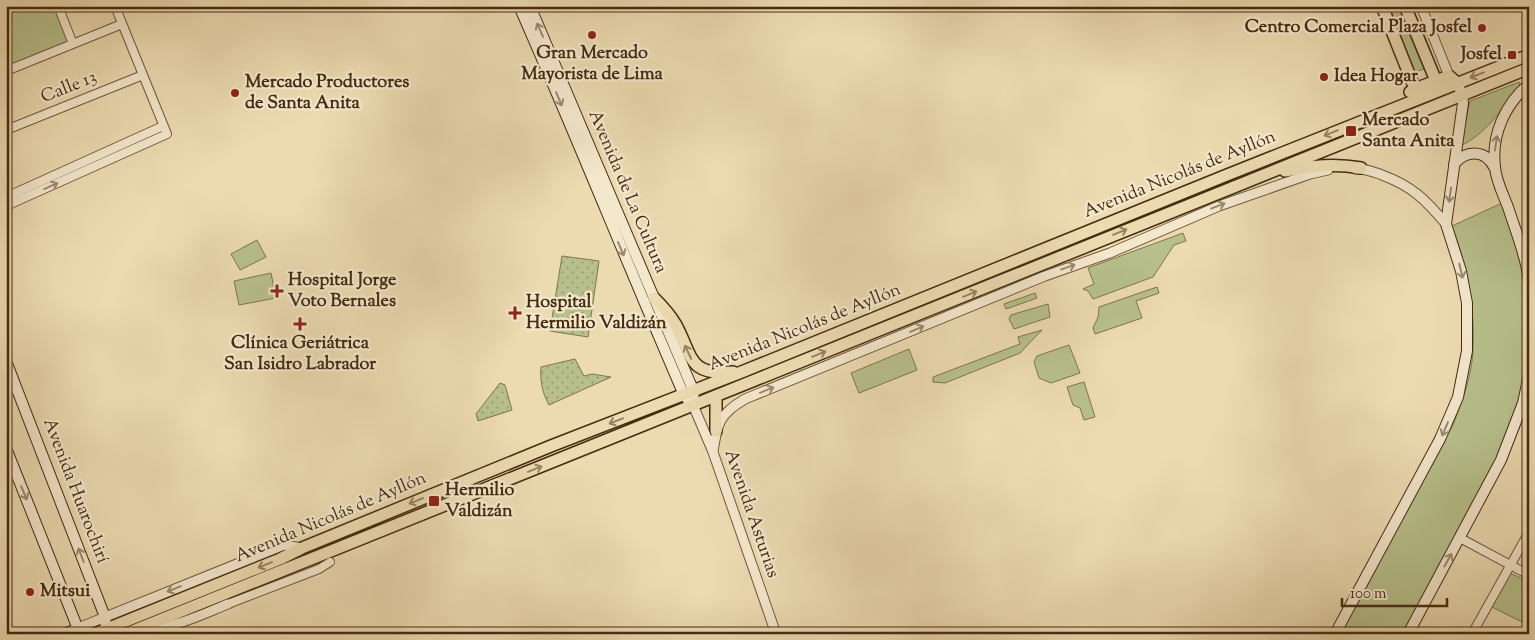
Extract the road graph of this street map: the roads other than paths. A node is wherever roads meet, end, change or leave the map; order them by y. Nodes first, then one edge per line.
1 (58, 6) edge
2 (115, 6) edge
3 (519, 6) edge
4 (530, 6) edge
5 (1382, 6) edge
6 (1406, 6) edge
7 (1421, 6) edge
8 (122, 24) junction
9 (73, 44) junction
10 (1529, 55) edge
11 (1529, 68) edge
12 (6, 71) edge
13 (143, 75) junction
14 (1453, 79) junction
15 (1436, 81) junction
16 (1529, 84) edge
17 (1415, 89) junction
18 (1462, 94) junction
19 (1390, 109) junction
20 (6, 130) edge
21 (586, 149) junction
22 (103, 158) junction
23 (1454, 164) junction
24 (1361, 168) junction
25 (1495, 168) junction
26 (1259, 176) junction
27 (6, 197) edge
28 (8, 205) edge
29 (1446, 224) junction
30 (1529, 282) edge
31 (654, 298) junction
32 (6, 361) edge
33 (744, 371) junction
34 (1529, 375) edge
35 (689, 394) junction
36 (716, 396) junction
37 (1526, 404) edge
38 (692, 405) junction
39 (716, 431) junction
40 (6, 448) edge
41 (713, 452) junction
42 (1529, 532) edge
43 (1460, 538) junction
44 (302, 548) junction
45 (329, 557) junction
46 (1510, 564) junction
47 (1529, 575) edge
48 (196, 593) junction
49 (228, 604) joint
50 (107, 627) edge
51 (138, 629) junction
52 (79, 631) edge
53 (65, 634) edge
54 (94, 634) edge
55 (125, 634) edge
56 (776, 634) edge
57 (1335, 634) edge
58 (1408, 634) edge
59 (1472, 634) edge

1 - 9 street
2 - 8 street
3 -> 21 main road, Avenida de La Cultura
21 -> 4 main road, Avenida de La Cultura
5 - 17 main road
6 - 15 main road
7 - 14 street
8 - 9 street
8 - 13 street
9 - 12 street
10 -> 14 main road, Avenida Nicolás de Ayllón
11 - 18 main road, Avenida Nicolás de Ayllón
13 - 20 street, Calle 13
13 - 22 street
14 - 15 main road
14 - 18 main road
14 - 19 main road, Avenida Nicolás de Ayllón
15 - 17 main road
25 -> 16 main road
17 - 19 main road
18 - 23 main road
18 - 26 main road, Avenida Nicolás de Ayllón
19 -> 33 main road, Avenida Nicolás de Ayllón
21 - 31 main road, Avenida de La Cultura
21 -> 35 main road, Avenida de La Cultura
22 - 27 street
28 -> 22 street
23 - 25 main road
23 -> 29 main road
24 - 26 main road
24 - 29 street
39 -> 24 street
25 - 30 main road
36 -> 26 main road, Avenida Nicolás de Ayllón
27 - 28 street
29 -> 57 main road
33 -> 31 main road
31 - 35 main road, Avenida de La Cultura
50 -> 32 main road, Avenida Huarochirí
33 - 35 main road, Avenida Nicolás de Ayllón
34 - 37 main road
35 - 38 main road
35 -> 44 main road, Avenida Nicolás de Ayllón
36 - 38 main road, Avenida Nicolás de Ayllón
36 - 39 main road
37 - 43 main road
38 - 41 street, Avenida Asturias
45 -> 38 main road, Avenida Nicolás de Ayllón
39 - 41 street
40 -> 52 main road
41 - 56 street, Avenida Asturias
42 - 46 street
43 - 46 street
58 -> 43 main road
44 -> 48 main road, Avenida Nicolás de Ayllón
44 - 48 street, Avenida Nicolás de Ayllón
45 - 48 main road, Avenida Nicolás de Ayllón
45 - 49 street, Avenida Nicolás de Ayllón
46 - 47 street
46 - 59 street
48 -> 50 main road, Avenida Nicolás de Ayllón
48 - 51 main road, Avenida Nicolás de Ayllón
49 - 51 street, Avenida Nicolás de Ayllón
50 - 52 street, Avenida Nicolás de Ayllón
50 - 54 main road, Avenida Nicolás de Ayllón
51 - 55 main road, Avenida Nicolás de Ayllón
52 - 53 main road, Avenida Nicolás de Ayllón

